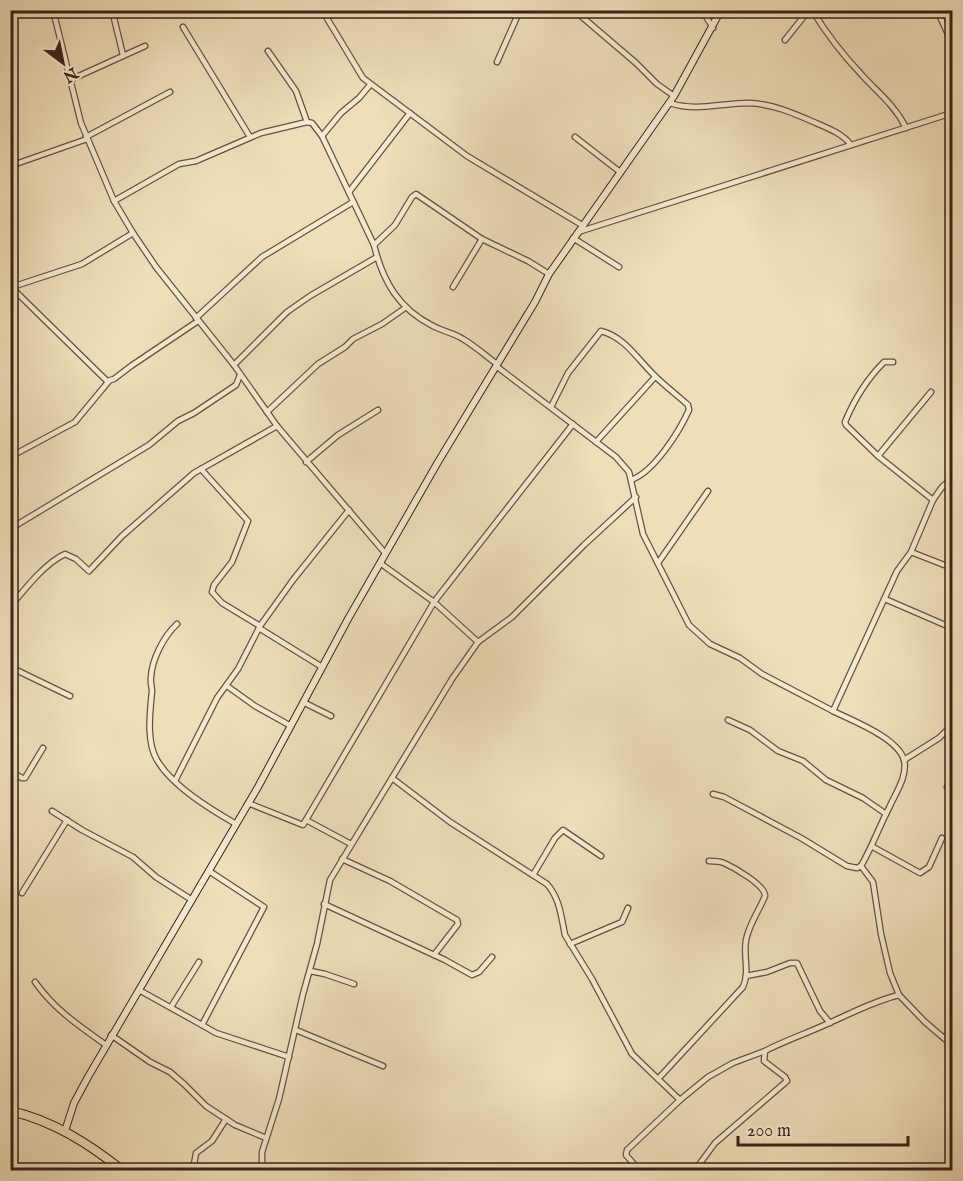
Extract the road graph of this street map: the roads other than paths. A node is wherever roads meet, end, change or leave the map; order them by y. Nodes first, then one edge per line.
1 (53, 10) edge
2 (112, 10) edge
3 (322, 10) edge
4 (520, 10) edge
5 (702, 10) edge
6 (721, 10) edge
7 (810, 10) edge
8 (937, 10) edge
9 (577, 12) edge
10 (183, 27) dead end
11 (713, 28) junction
12 (785, 40) dead end
13 (952, 43) edge
14 (145, 46) dead end
15 (268, 51) dead end
16 (123, 55) junction
17 (497, 63) dead end
18 (70, 80) junction
19 (370, 85) junction
20 (170, 92) dead end
21 (672, 100) junction
22 (410, 113) junction
23 (952, 113) edge
24 (308, 122) junction
25 (906, 128) junction
26 (322, 136) junction
27 (250, 137) junction
28 (575, 137) dead end
29 (87, 138) junction
30 (851, 146) junction
31 (10, 166) edge
32 (620, 172) junction
33 (349, 192) junction
34 (114, 201) junction
35 (353, 202) junction
36 (582, 225) junction
37 (133, 233) junction
38 (575, 235) junction
39 (482, 239) junction
40 (10, 245) edge
41 (374, 245) junction
42 (377, 257) junction
43 (10, 263) edge
44 (619, 267) dead end
45 (549, 274) junction
46 (11, 286) edge
47 (453, 287) dead end
48 (405, 308) junction
49 (197, 319) junction
50 (893, 362) dead end
51 (234, 365) junction
52 (497, 365) junction
53 (240, 375) junction
54 (655, 376) junction
55 (110, 381) junction
56 (247, 384) junction
57 (236, 385) junction
58 (931, 392) dead end
59 (550, 407) junction
60 (378, 410) dead end
61 (267, 412) junction
62 (573, 424) junction
63 (278, 426) junction
64 (596, 442) junction
65 (878, 456) junction
66 (10, 457) edge
67 (306, 462) junction
68 (201, 469) junction
69 (952, 478) edge
70 (632, 480) junction
71 (708, 491) dead end
72 (636, 497) junction
73 (933, 500) junction
74 (349, 510) junction
75 (10, 529) edge
76 (911, 552) junction
77 (385, 553) junction
78 (380, 563) junction
79 (658, 563) junction
80 (952, 568) edge
81 (885, 599) junction
82 (434, 602) junction
83 (10, 607) edge
84 (177, 624) dead end
85 (260, 627) junction
86 (952, 628) edge
87 (478, 642) junction
88 (10, 667) edge
89 (322, 667) junction
90 (227, 686) junction
91 (70, 696) dead end
92 (303, 702) junction
93 (833, 711) junction
94 (331, 716) dead end
95 (729, 720) dead end
96 (952, 724) edge
97 (291, 726) junction
98 (43, 748) dead end
99 (904, 760) junction
100 (10, 771) edge
101 (392, 778) junction
102 (175, 781) junction
103 (713, 794) dead end
104 (248, 803) junction
105 (52, 811) dead end
106 (886, 814) junction
107 (67, 820) junction
108 (306, 820) junction
109 (236, 824) junction
110 (942, 838) dead end
111 (351, 844) junction
112 (873, 847) junction
113 (601, 856) dead end
114 (342, 860) junction
115 (709, 861) dead end
116 (861, 866) junction
117 (209, 871) junction
118 (533, 875) junction
119 (22, 893) dead end
120 (192, 900) junction
121 (324, 904) junction
122 (628, 908) dead end
123 (570, 944) junction
124 (434, 955) junction
125 (492, 957) dead end
126 (199, 962) dead end
127 (310, 971) junction
128 (746, 976) junction
129 (35, 982) dead end
130 (354, 984) dead end
131 (139, 990) junction
132 (899, 995) junction
133 (171, 1007) junction
134 (830, 1023) junction
135 (202, 1025) junction
136 (296, 1029) junction
137 (111, 1035) junction
138 (106, 1045) junction
139 (952, 1045) edge
140 (765, 1051) junction
141 (289, 1057) junction
142 (383, 1066) dead end
143 (658, 1079) junction
144 (680, 1100) junction
145 (10, 1111) edge
146 (226, 1119) junction
147 (64, 1131) junction
148 (266, 1138) junction
149 (122, 1170) edge
150 (193, 1170) edge
151 (262, 1170) edge
152 (639, 1170) edge
153 (695, 1170) edge

1 - 18 street
2 - 16 street
3 - 19 street
4 - 17 street
5 - 11 street
6 - 11 street
7 - 12 street
7 - 25 street
8 - 13 street
9 - 21 street
10 - 27 street
11 - 21 street
14 - 16 street
15 - 24 street
16 - 18 street
18 - 29 street
19 - 22 street
19 - 26 street
20 - 29 street
21 - 30 street
21 - 32 street
22 - 33 street
22 - 36 street
23 - 25 street
24 - 26 street
24 - 27 street
25 - 30 street
26 - 33 street
27 - 34 street
28 - 32 street
29 - 31 street
29 - 34 street
30 - 38 street
32 - 36 street
33 - 35 street
34 - 37 street
35 - 41 street
35 - 49 street
36 - 38 street
37 - 46 street
37 - 49 street
38 - 44 street
38 - 45 street
39 - 41 street
39 - 45 street
39 - 47 street
40 - 43 street
41 - 42 street
42 - 48 street
42 - 51 street
45 - 52 street
46 - 55 street
48 - 52 street
48 - 61 street
49 - 51 street
49 - 55 street
50 - 65 street
51 - 53 street
52 - 59 street
52 - 77 street
53 - 56 street
53 - 57 street
54 - 59 street
54 - 64 street
54 - 70 street
55 - 66 street
56 - 57 street
56 - 61 street
57 - 75 street
58 - 65 street
59 - 62 street
60 - 67 street
61 - 63 street
62 - 64 street
62 - 82 street
63 - 67 street
63 - 68 street
64 - 70 street
65 - 73 street
67 - 74 street
68 - 83 street
68 - 85 street
69 - 73 street
70 - 72 street
71 - 79 street
72 - 79 street
72 - 87 street
73 - 76 street
74 - 77 street
74 - 85 street
76 - 80 street
76 - 81 street
77 - 78 street
78 - 82 street
78 - 89 street
79 - 93 street
81 - 86 street
81 - 93 street
82 - 87 street
82 - 108 street
84 - 102 street
85 - 89 street
85 - 90 street
87 - 101 street
88 - 91 street
89 - 92 street
90 - 97 street
90 - 102 street
92 - 94 street
92 - 97 street
93 - 99 street
95 - 106 street
96 - 99 street
97 - 104 street
98 - 100 street
99 - 106 street
101 - 111 street
101 - 118 street
102 - 109 street
103 - 116 street
104 - 108 street
104 - 109 street
105 - 107 street
106 - 112 street
107 - 119 street
107 - 120 street
108 - 111 street
109 - 117 street
110 - 112 street
111 - 114 street
112 - 116 street
113 - 118 street
114 - 121 street
114 - 124 street
115 - 128 street
116 - 132 street
117 - 120 street
117 - 135 street
118 - 123 street
120 - 131 street
121 - 124 street
121 - 127 street
122 - 123 street
123 - 143 street
124 - 125 street
126 - 133 street
127 - 130 street
127 - 136 street
128 - 134 street
128 - 143 street
129 - 138 street
131 - 133 street
131 - 137 street
132 - 134 street
132 - 139 street
133 - 135 street
134 - 140 street
135 - 141 street
136 - 141 street
136 - 142 street
137 - 138 street
137 - 146 street
138 - 147 street
140 - 144 street
140 - 153 street
141 - 148 street
143 - 144 street
144 - 152 street
145 - 147 highway
146 - 148 street
146 - 150 street
147 - 149 highway
148 - 151 street

